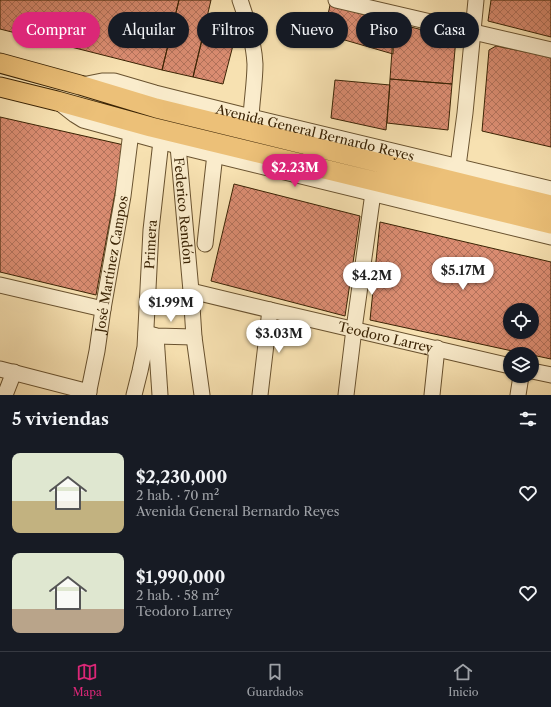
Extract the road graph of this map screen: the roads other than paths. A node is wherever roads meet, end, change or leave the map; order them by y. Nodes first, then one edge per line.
1 (240, 0) edge
2 (336, 0) edge
3 (476, 0) edge
4 (475, 12) edge
5 (420, 20) edge
6 (479, 33) edge
7 (471, 48) edge
8 (551, 50) edge
9 (0, 63) edge
10 (80, 85) junction
11 (0, 87) edge
12 (57, 101) junction
13 (251, 117) junction
14 (130, 132) junction
15 (156, 134) junction
16 (178, 146) junction
17 (214, 154) junction
18 (458, 166) junction
19 (551, 189) edge
20 (373, 193) junction
21 (551, 204) edge
22 (551, 224) edge
23 (551, 237) edge
24 (205, 244) dead end
25 (0, 285) edge
26 (192, 291) junction
27 (102, 309) junction
28 (270, 310) junction
29 (354, 329) junction
30 (151, 334) junction
31 (194, 337) junction
32 (437, 348) junction
33 (503, 364) edge
34 (7, 371) edge
35 (539, 372) edge
36 (551, 375) edge
37 (519, 383) edge
38 (89, 393) edge
39 (5, 395) edge
40 (134, 395) edge
41 (160, 395) edge
42 (202, 395) edge
43 (260, 395) edge
44 (346, 395) edge
45 (432, 395) edge
46 (518, 395) edge

1 - 13 street
2 - 5 street
3 - 4 street
6 - 8 street
7 - 18 street
9 - 10 main road, Avenida General Bernardo Reyes
10 - 13 street, Avenida General Bernardo Reyes
10 - 21 main road, Avenida General Bernardo Reyes
11 - 12 main road
12 - 14 street
12 - 15 main road
13 - 18 street, Avenida General Bernardo Reyes
14 - 15 street
14 - 27 street, José Martínez Campos
15 - 16 street
15 - 22 main road
15 - 30 street, Primera
16 - 17 street
16 - 26 street, Federico Rendón
17 - 20 street
17 - 24 street
18 - 19 street, Avenida General Bernardo Reyes
20 - 23 street
20 - 29 street
25 - 27 street
26 - 28 street, Teodoro Larrey
26 - 31 street, Federico Rendón
27 - 38 street, José Martínez Campos
28 - 29 street, Teodoro Larrey
28 - 43 street
29 - 32 street, Teodoro Larrey
29 - 44 street
30 - 31 street
30 - 40 street, Primera
30 - 41 street, Primera
31 - 42 street, Federico Rendón
32 - 33 street, Teodoro Larrey
32 - 45 street
34 - 38 street
34 - 39 street
35 - 36 street
37 - 46 street

